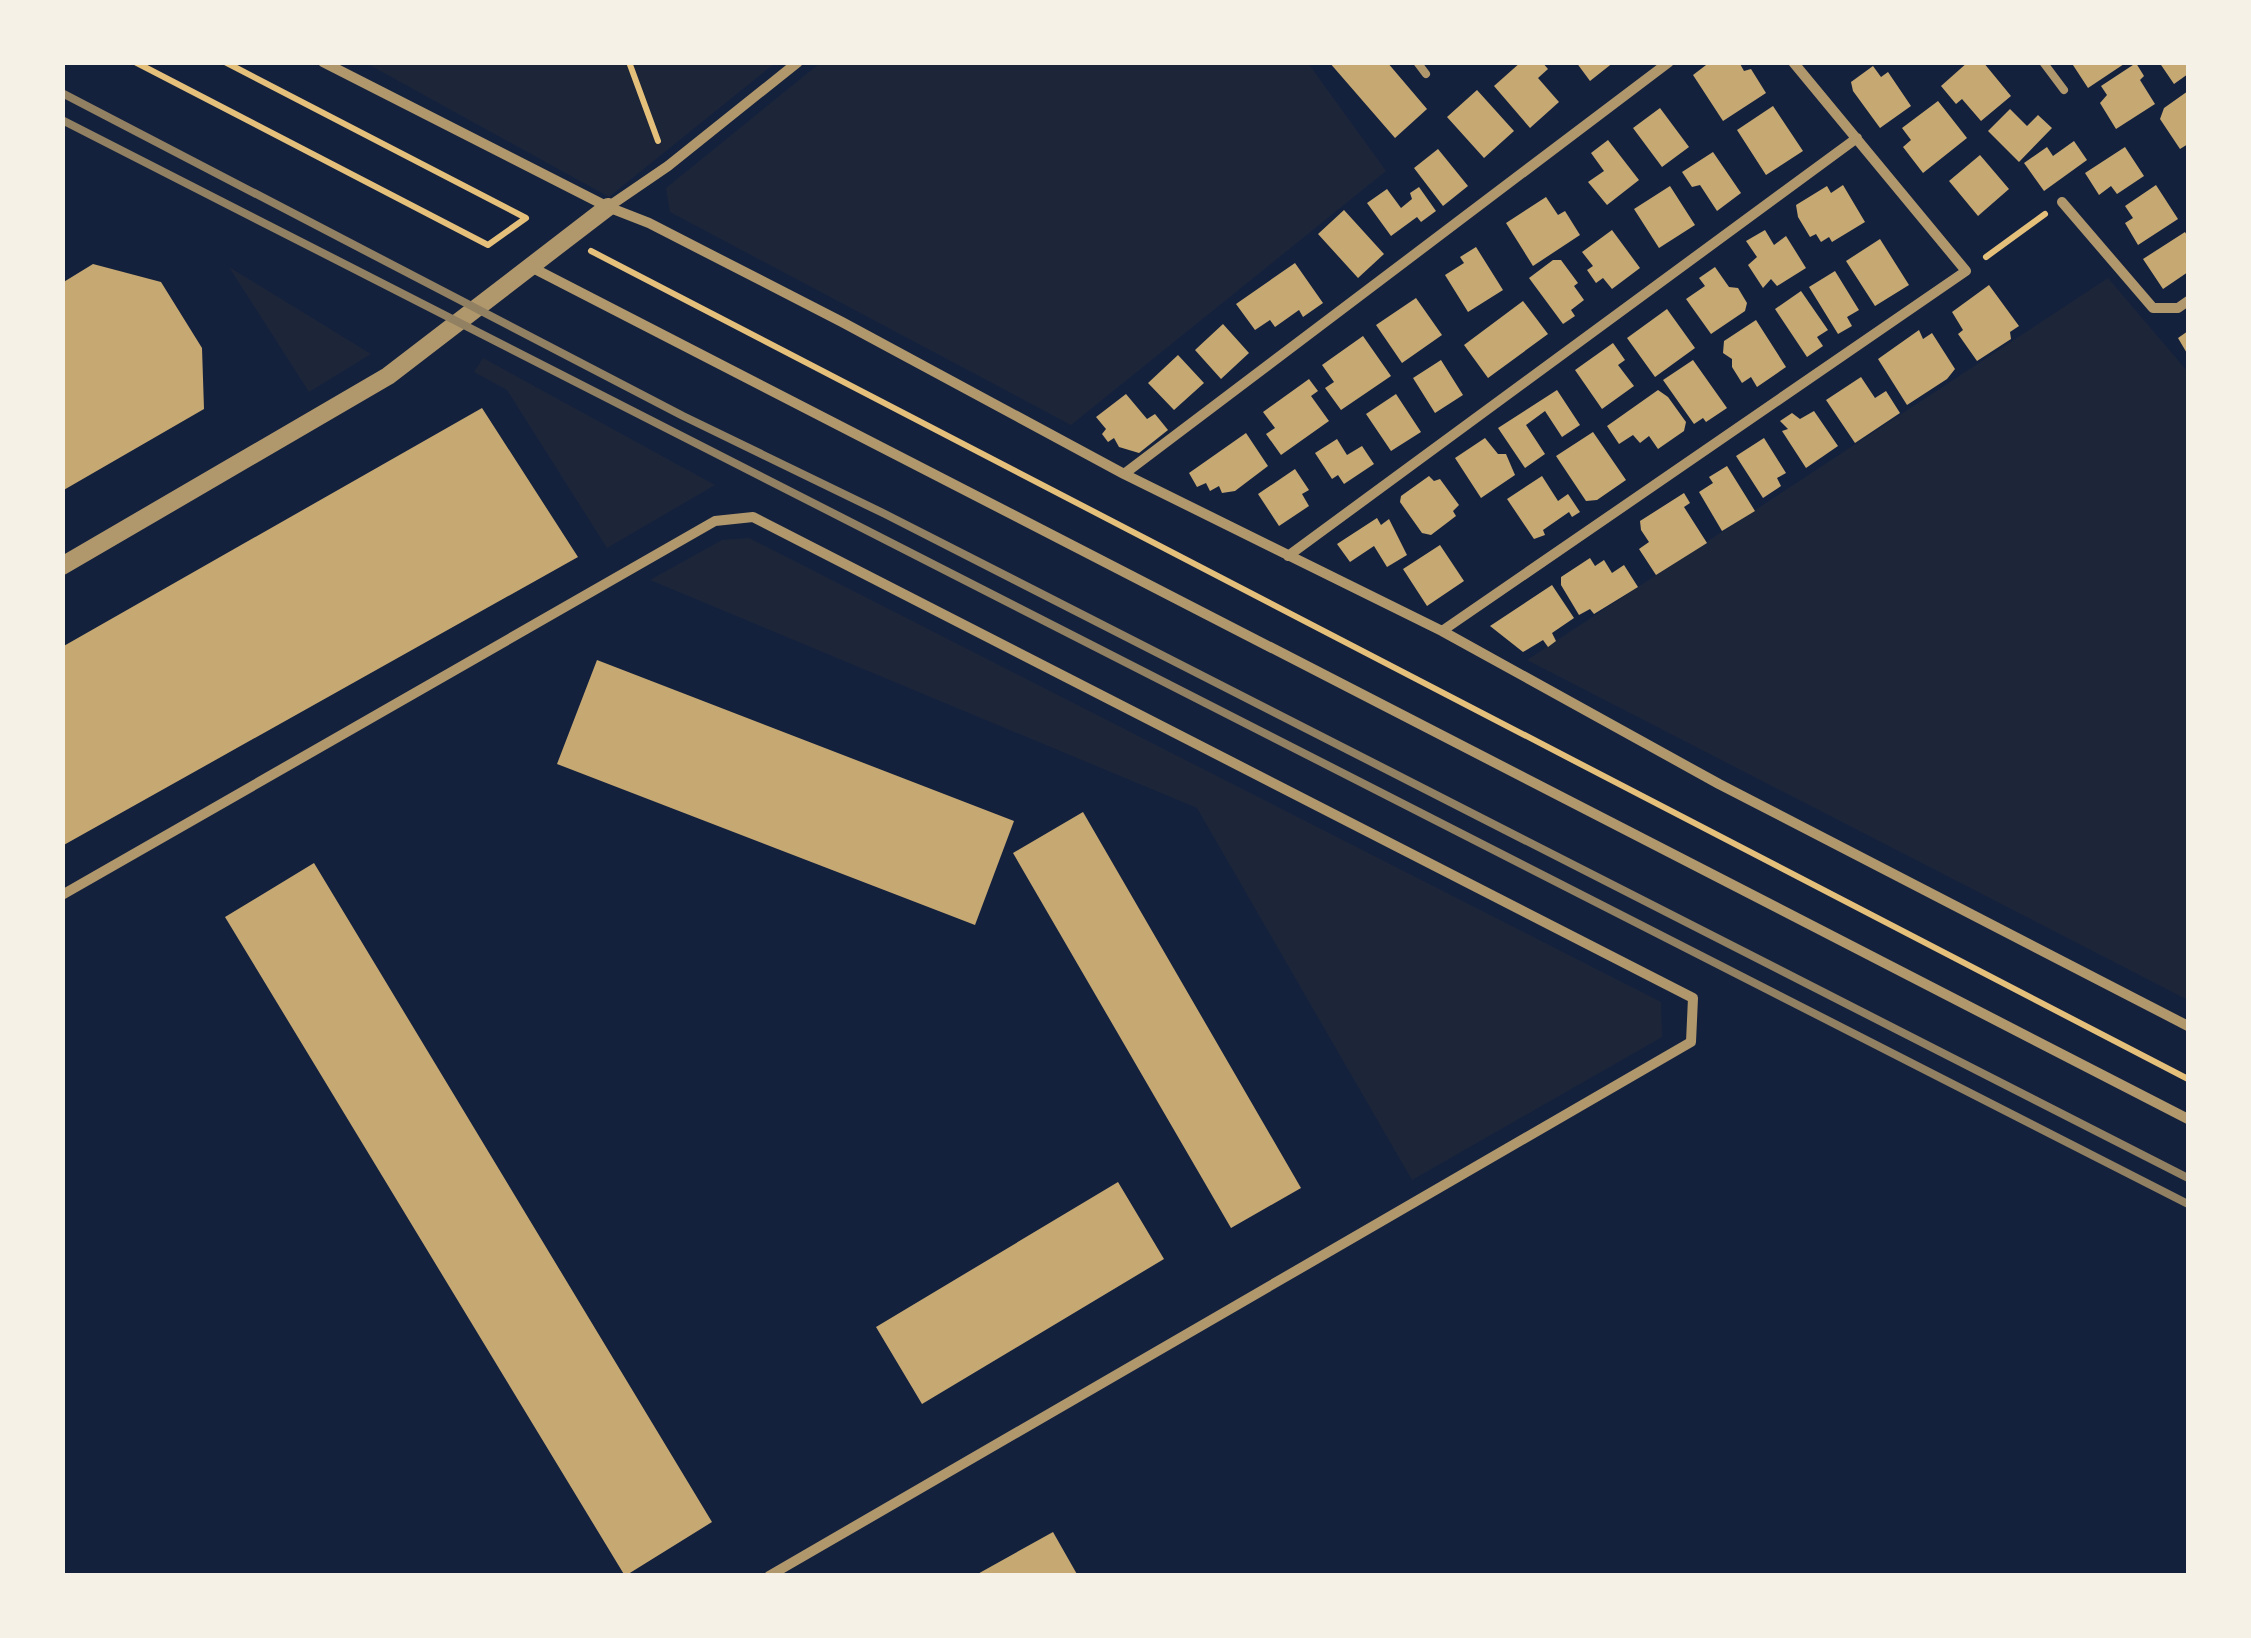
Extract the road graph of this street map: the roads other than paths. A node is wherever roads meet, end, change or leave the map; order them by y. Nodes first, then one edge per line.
1 (323, 62) edge
2 (798, 62) edge
3 (1417, 62) edge
4 (1669, 62) edge
5 (1793, 62) edge
6 (2043, 62) edge
7 (1426, 74) dead end
8 (2064, 90) dead end
9 (1857, 138) junction
10 (2062, 202) road end
11 (608, 207) junction
12 (530, 266) junction
13 (2188, 300) edge
14 (1124, 474) junction
15 (1288, 556) junction
16 (62, 566) edge
17 (1442, 632) junction
18 (62, 895) edge
19 (2188, 1026) edge
20 (2188, 1119) edge
21 (769, 1576) edge

1 - 11 street
2 - 11 street
3 - 7 lane
4 - 14 street
5 - 9 street
6 - 8 lane
9 - 15 street
9 - 17 street
10 - 13 street
11 - 12 street
11 - 14 street
12 - 16 street
12 - 20 street
14 - 15 street
15 - 17 street
17 - 19 street
18 - 21 street

